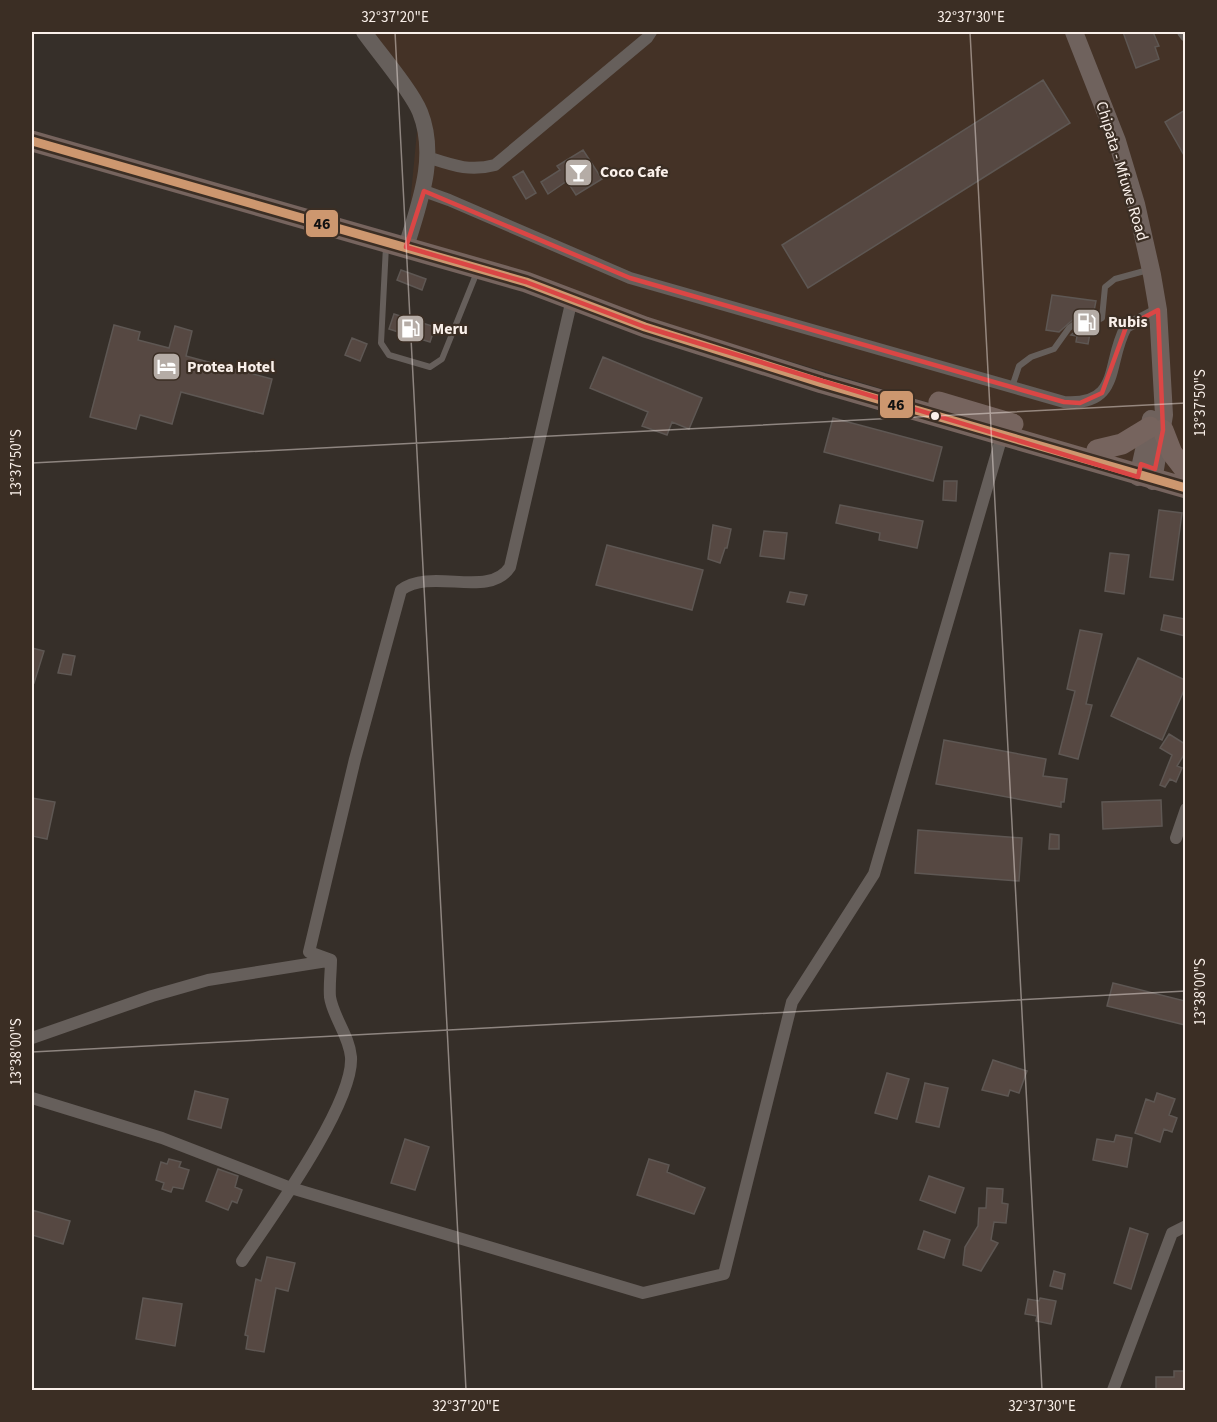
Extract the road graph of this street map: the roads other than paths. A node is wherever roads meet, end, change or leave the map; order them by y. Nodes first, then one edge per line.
1 (364, 32) edge
2 (651, 32) edge
3 (1074, 32) edge
4 (1183, 32) edge
5 (1185, 36) edge
6 (32, 141) edge
7 (427, 157) junction
8 (424, 191) junction
9 (396, 245) junction
10 (479, 269) junction
11 (1151, 269) junction
12 (572, 299) junction
13 (1158, 310) junction
14 (1012, 387) junction
15 (1004, 429) junction
16 (1156, 429) junction
17 (1097, 450) junction
18 (1185, 471) edge
19 (1147, 473) junction
20 (1185, 480) edge
21 (1185, 488) edge
22 (1185, 809) edge
23 (1176, 838) dead end
24 (331, 960) junction
25 (32, 1038) edge
26 (32, 1098) edge
27 (291, 1188) junction
28 (1185, 1226) edge
29 (242, 1261) dead end
30 (1113, 1390) edge

1 - 7 street
2 - 7 street
3 - 11 main road, Chipata - Mfuwe Road
4 - 5 street
6 - 9 highway
7 - 8 street
8 - 9 street
8 - 14 street
9 - 10 highway
9 - 10 lane
10 - 12 highway
11 - 13 main road, Chipata - Mfuwe Road
11 - 14 lane
12 - 15 highway
12 - 24 street
13 - 14 street
13 - 16 main road, Chipata - Mfuwe Road
15 - 17 highway
15 - 19 highway
15 - 27 street
16 - 17 highway
16 - 18 highway
16 - 19 main road, Chipata - Mfuwe Road
17 - 19 highway
19 - 20 highway
19 - 21 highway
22 - 23 street
24 - 25 street
24 - 27 street
26 - 27 street
27 - 29 street
28 - 30 street

